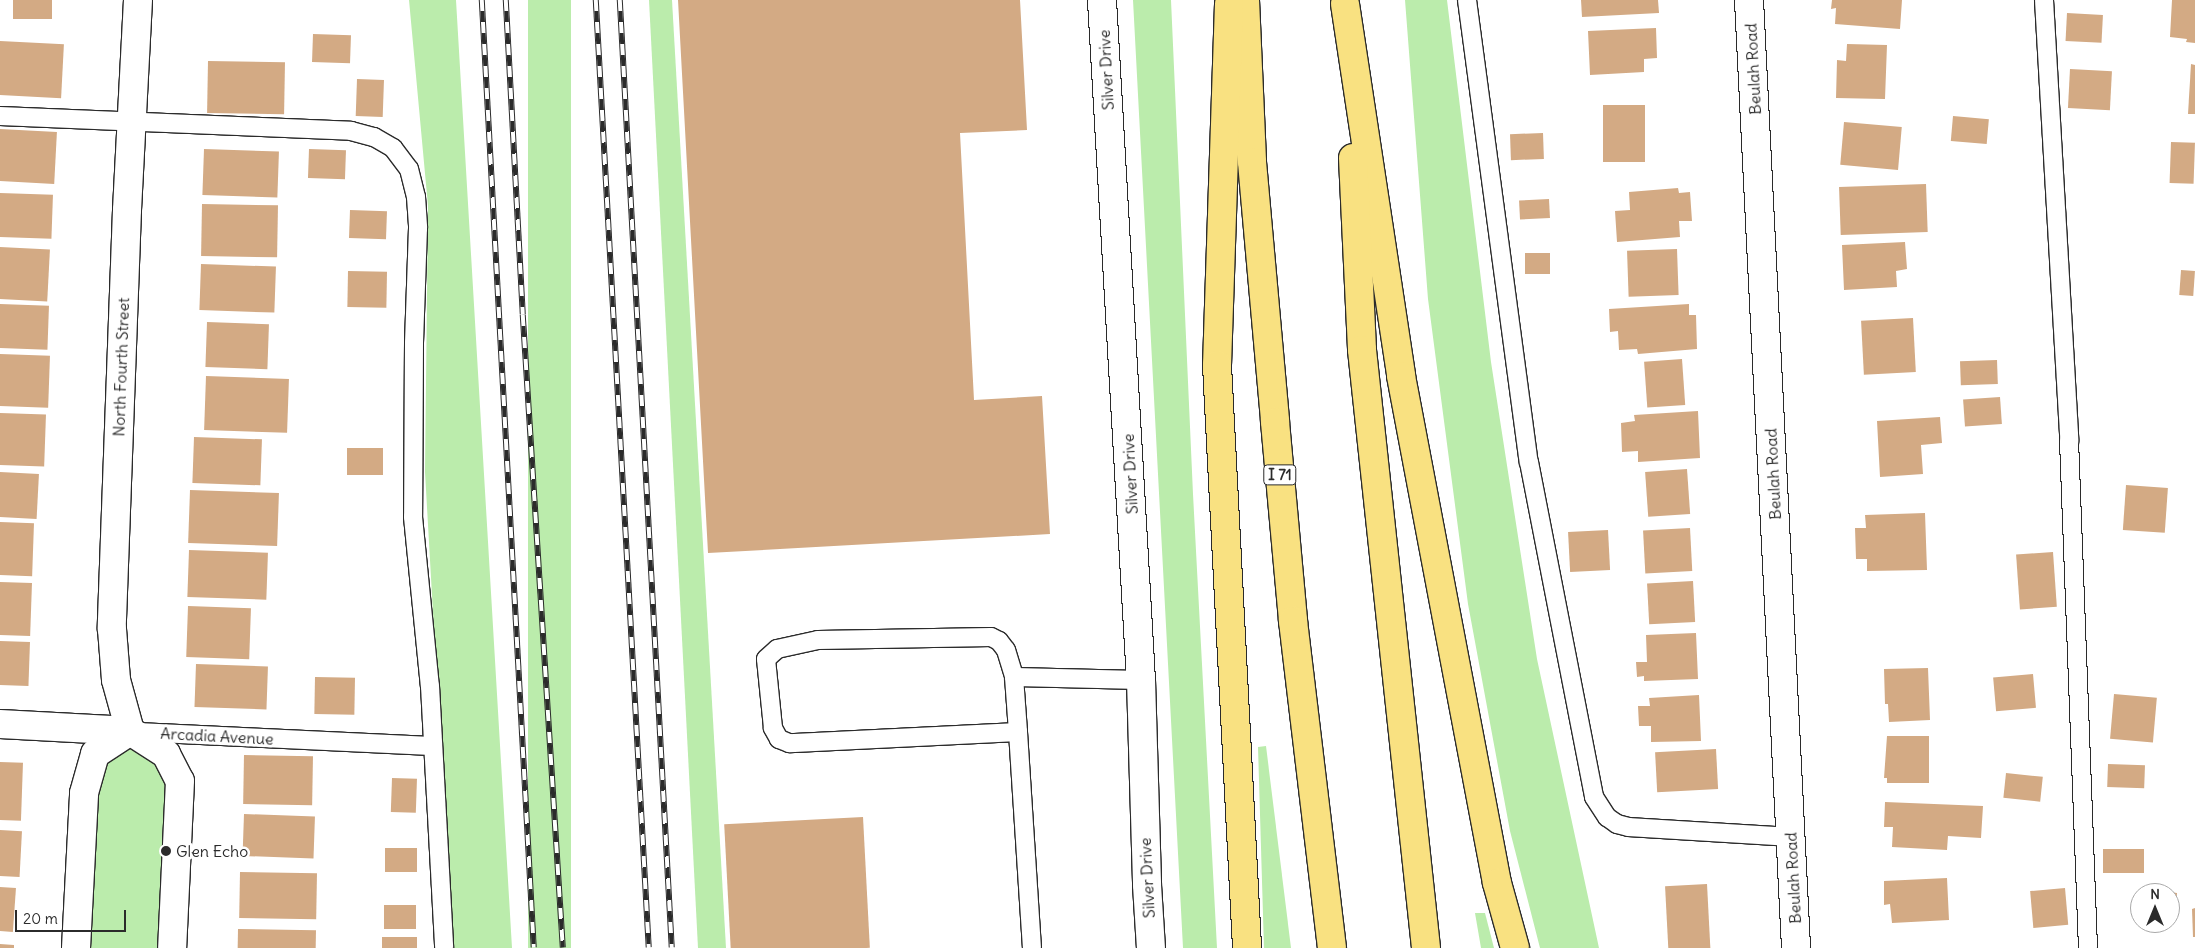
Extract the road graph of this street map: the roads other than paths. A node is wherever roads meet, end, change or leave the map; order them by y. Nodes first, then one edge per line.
1 (138, 0) edge
2 (1102, 0) edge
3 (1229, 0) edge
4 (1245, 0) edge
5 (1468, 0) edge
6 (1749, 0) edge
7 (2044, 0) edge
8 (1345, 2) edge
9 (0, 116) edge
10 (131, 122) junction
11 (1014, 677) junction
12 (1141, 680) junction
13 (0, 724) edge
14 (130, 731) junction
15 (1018, 732) junction
16 (433, 746) junction
17 (1791, 837) junction
18 (76, 948) edge
19 (172, 948) edge
20 (444, 948) edge
21 (1032, 948) edge
22 (1151, 948) edge
23 (1247, 948) edge
24 (1332, 948) edge
25 (1426, 948) edge
26 (1515, 948) edge
27 (1796, 948) edge
28 (2088, 948) edge

1 - 10 street, North Fourth Street
2 - 12 street, Silver Drive
3 - 23 highway
4 - 24 highway, I 71
5 - 17 lane
6 - 17 street, Beulah Road
7 - 28 lane
8 - 25 highway
8 - 26 highway
9 - 10 lane
10 - 14 street, North Fourth Street
10 - 16 lane
11 - 12 lane
11 - 15 lane
11 - 15 lane
12 - 22 street, Silver Drive
13 - 14 street, Arcadia Avenue
14 - 16 lane, Arcadia Avenue
14 - 18 street
14 - 19 street
15 - 21 lane
16 - 20 lane
17 - 27 street, Beulah Road

